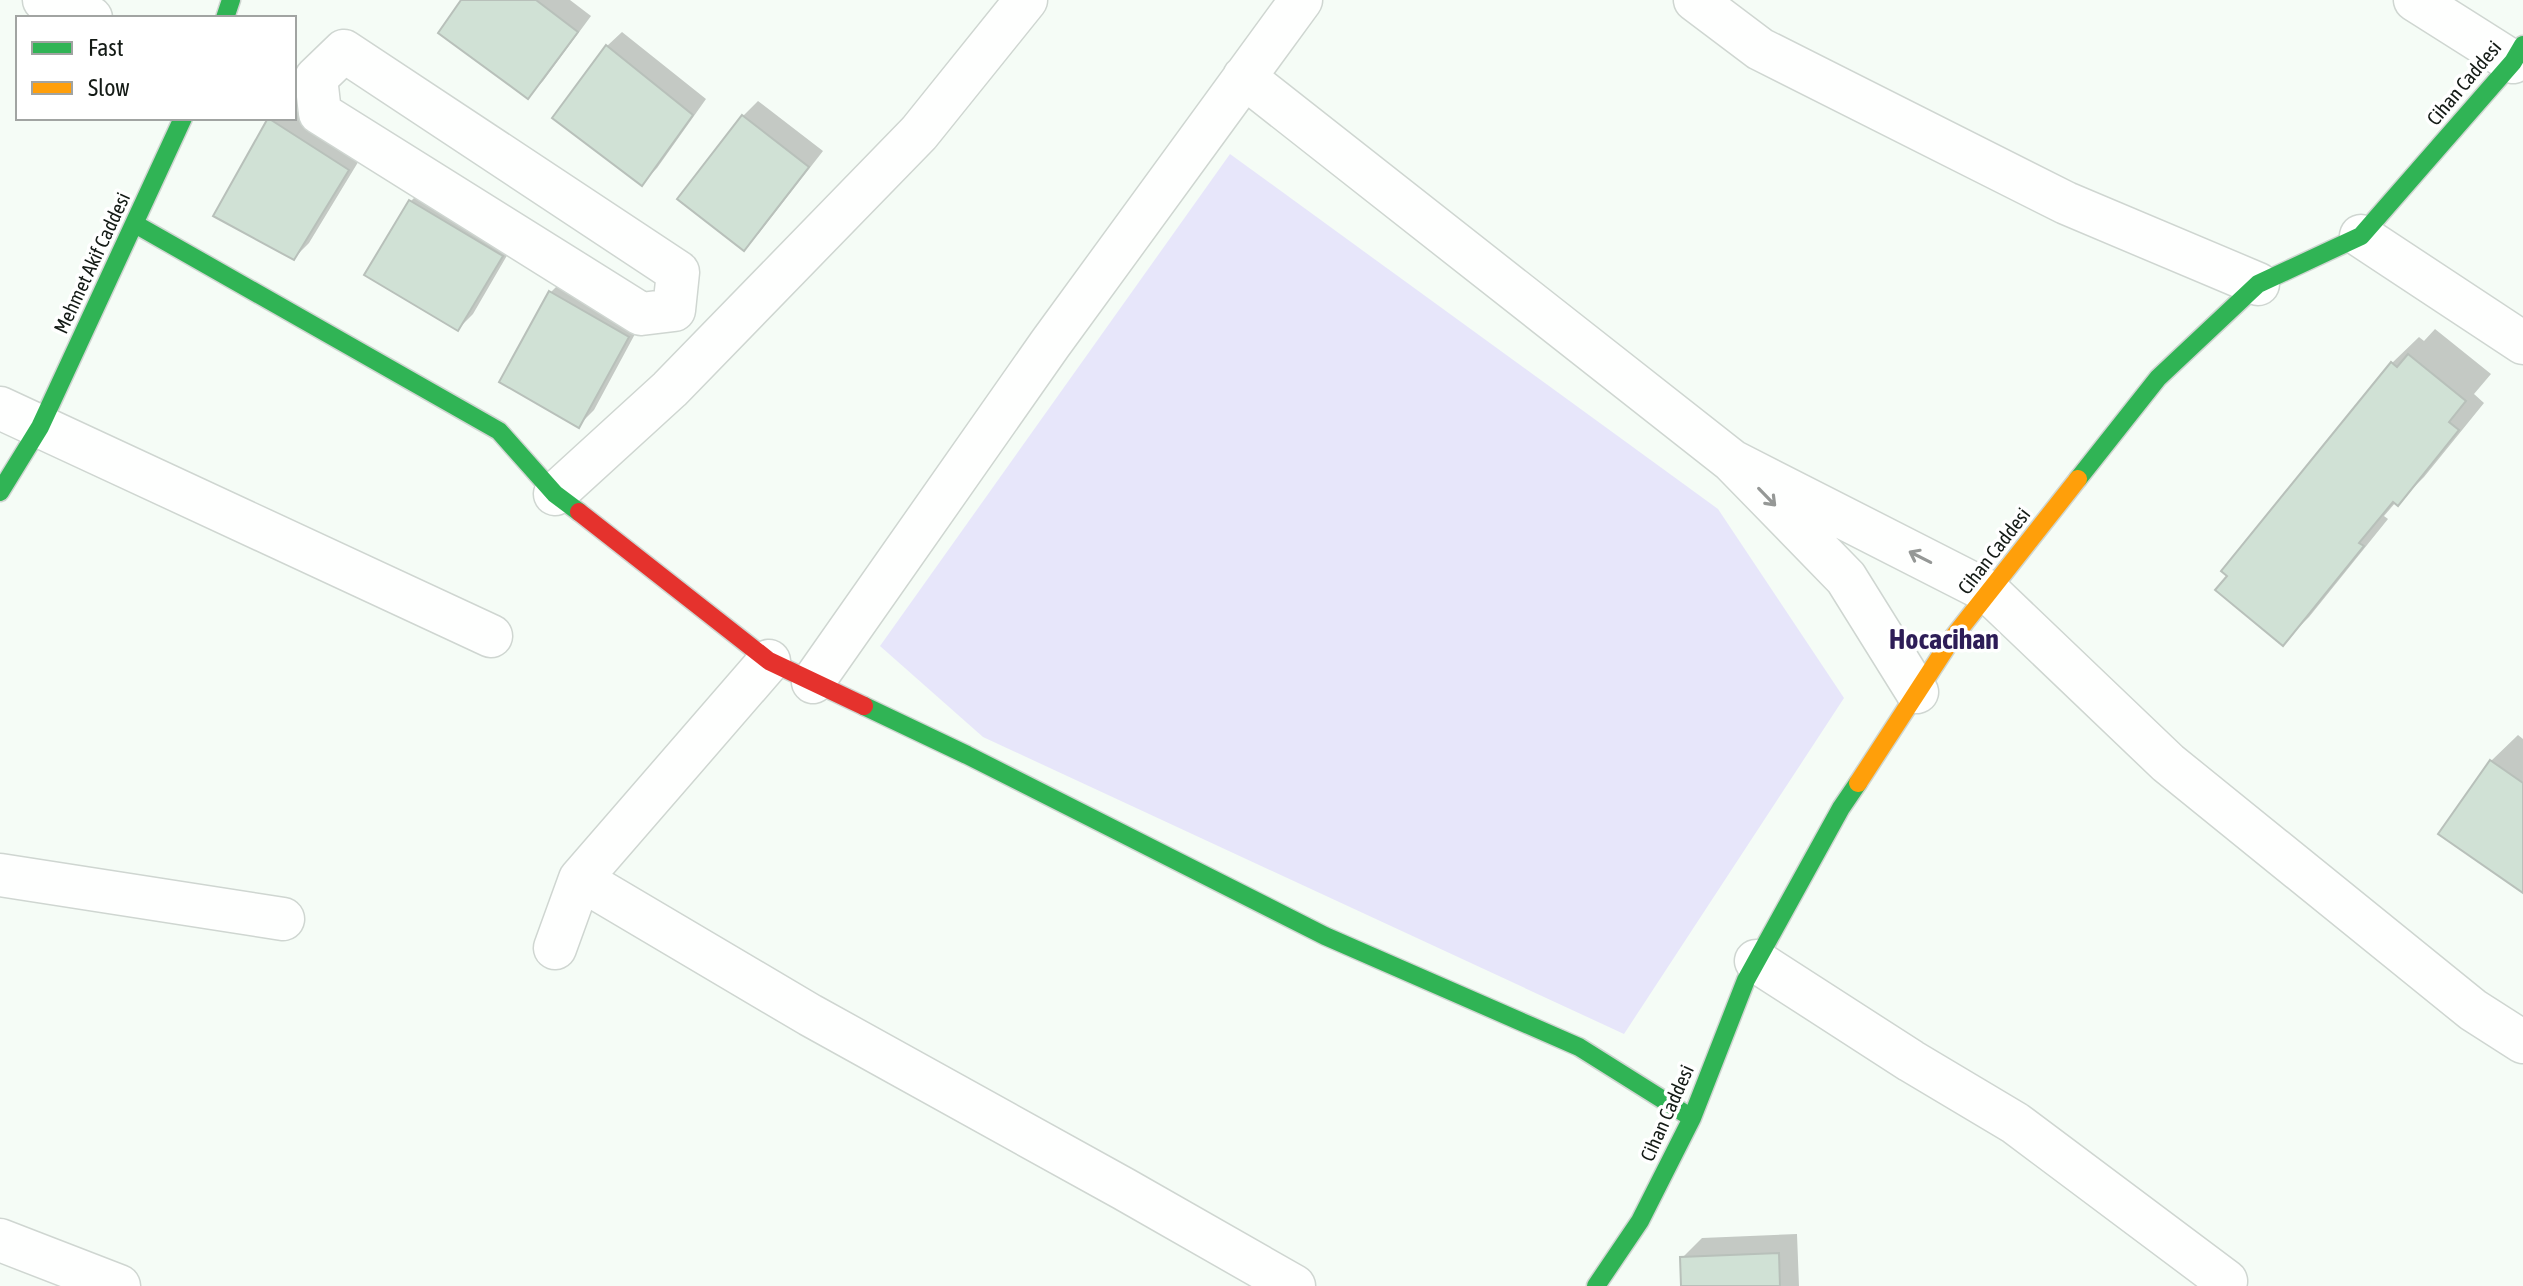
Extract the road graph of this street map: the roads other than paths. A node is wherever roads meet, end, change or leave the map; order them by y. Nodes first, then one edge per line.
1 (44, 0) edge
2 (1026, 0) edge
3 (1301, 0) edge
4 (1695, 0) edge
5 (2415, 0) edge
6 (86, 16) edge
7 (2518, 54) edge
8 (305, 72) edge
9 (1244, 77) junction
10 (182, 120) edge
11 (135, 224) junction
12 (2361, 236) junction
13 (2258, 284) junction
14 (674, 310) junction
15 (715, 342) junction
16 (2523, 343) edge
17 (0, 408) edge
18 (40, 427) junction
19 (1732, 461) junction
20 (0, 492) edge
21 (555, 494) junction
22 (1989, 592) junction
23 (491, 636) dead end
24 (769, 661) junction
25 (813, 682) junction
26 (1917, 692) junction
27 (0, 875) edge
28 (580, 879) junction
29 (283, 919) dead end
30 (555, 948) dead end
31 (1756, 961) junction
32 (2523, 1042) edge
33 (1692, 1118) junction
34 (0, 1240) edge
35 (119, 1286) edge
36 (1294, 1286) edge
37 (1596, 1286) edge
38 (2223, 1286) edge

1 - 6 street
2 - 15 street
3 - 9 street
4 - 13 street
5 - 7 street
7 - 12 street, Cihan Caddesi
8 - 14 street
8 - 14 street
9 - 19 street
9 - 25 street
10 - 11 street, Mehmet Akif Caddesi
11 - 18 street, Mehmet Akif Caddesi
11 - 21 street
12 - 13 street, Cihan Caddesi
12 - 16 street
13 - 22 street, Cihan Caddesi
14 - 15 street
15 - 21 street
17 - 18 street
18 - 20 street, Mehmet Akif Caddesi
18 - 23 street
22 -> 19 street
19 -> 26 street
21 - 24 street
22 - 26 street, Cihan Caddesi
22 - 32 street
24 - 25 street
24 - 28 street
25 - 33 street
26 - 31 street, Cihan Caddesi
27 - 29 street
28 - 30 street
28 - 36 street
31 - 33 street, Cihan Caddesi
31 - 38 street
33 - 37 street, Cihan Caddesi
34 - 35 street

